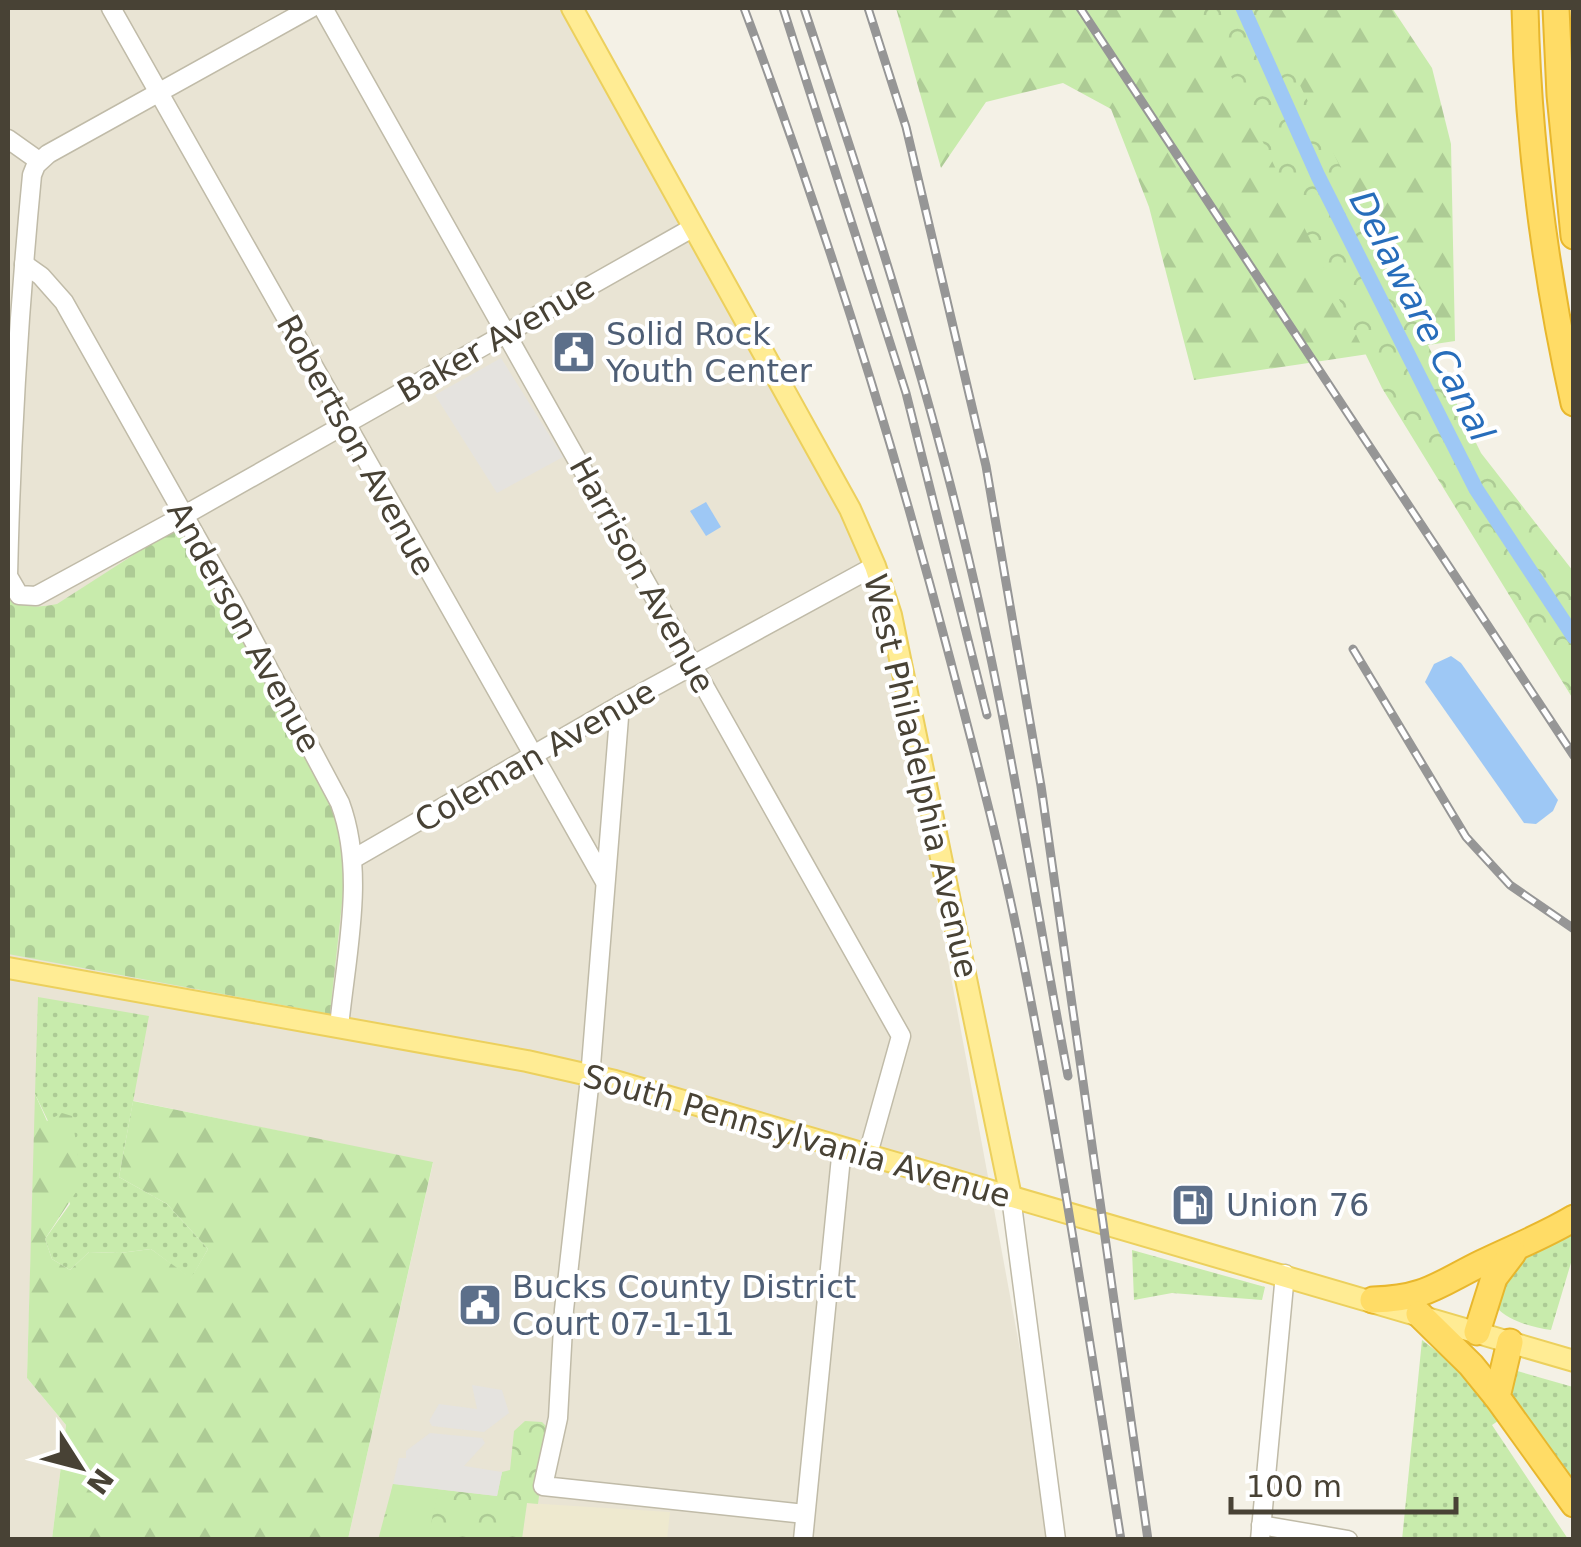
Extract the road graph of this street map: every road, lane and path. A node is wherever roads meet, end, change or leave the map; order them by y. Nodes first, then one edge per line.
1 (111, 8) edge
2 (311, 8) edge
3 (324, 8) edge
4 (572, 8) edge
5 (1524, 8) edge
6 (1556, 8) edge
7 (159, 94) junction
8 (8, 138) edge
9 (39, 161) junction
10 (694, 227) junction
11 (1574, 236) edge
12 (24, 264) junction
13 (506, 333) junction
14 (13, 338) edge
15 (1574, 404) edge
16 (345, 424) junction
17 (183, 516) junction
18 (8, 538) edge
19 (875, 566) junction
20 (693, 666) junction
21 (620, 706) junction
22 (532, 756) junction
23 (353, 859) junction
24 (604, 880) junction
25 (8, 968) edge
26 (339, 1027) junction
27 (590, 1078) junction
28 (842, 1147) junction
29 (868, 1154) junction
30 (1012, 1197) junction
31 (1574, 1218) edge
32 (1517, 1250) junction
33 (1285, 1274) junction
34 (1373, 1300) junction
35 (1419, 1314) junction
36 (1478, 1332) junction
37 (1510, 1342) junction
38 (1574, 1361) edge
39 (1496, 1397) junction
40 (1574, 1504) edge
41 (806, 1514) junction
42 (1261, 1532) edge
43 (803, 1540) edge
44 (1056, 1540) edge
45 (1348, 1540) edge

1 - 7 street, Robertson Avenue
2 - 7 street
3 - 13 street, Harrison Avenue
4 - 10 main road, West Philadelphia Avenue
5 - 15 highway
6 - 11 highway
7 - 9 street
7 - 16 street, Robertson Avenue
8 - 9 street
9 - 12 street
10 - 13 street, Baker Avenue
10 - 19 main road, West Philadelphia Avenue
12 - 14 street
12 - 17 street, Anderson Avenue
13 - 16 street, Baker Avenue
13 - 20 street, Harrison Avenue
14 - 18 street
16 - 17 street, Baker Avenue
16 - 22 street, Robertson Avenue
17 - 18 street, Baker Avenue
17 - 23 street, Anderson Avenue
19 - 20 street, Coleman Avenue
19 - 30 main road, West Philadelphia Avenue
20 - 21 street, Coleman Avenue
20 - 29 street, Harrison Avenue
21 - 22 street, Coleman Avenue
21 - 24 street
22 - 23 street, Coleman Avenue
22 - 24 street, Robertson Avenue
23 - 26 street, Anderson Avenue
24 - 27 street
25 - 26 main road, South Pennsylvania Avenue
26 - 27 main road, South Pennsylvania Avenue
27 - 28 main road, South Pennsylvania Avenue
27 - 41 street
28 - 29 main road, South Pennsylvania Avenue
28 - 41 street
29 - 30 main road, South Pennsylvania Avenue
30 - 33 main road, South Pennsylvania Avenue
30 - 44 street
31 - 32 highway
32 - 34 highway
32 - 36 highway
33 - 34 main road, South Pennsylvania Avenue
33 - 42 street
34 - 35 main road, South Pennsylvania Avenue
35 - 36 main road, South Pennsylvania Avenue
35 - 39 highway
36 - 37 main road, South Pennsylvania Avenue
37 - 38 main road, South Pennsylvania Avenue
37 - 39 highway
39 - 40 highway
41 - 43 street
42 - 45 street

